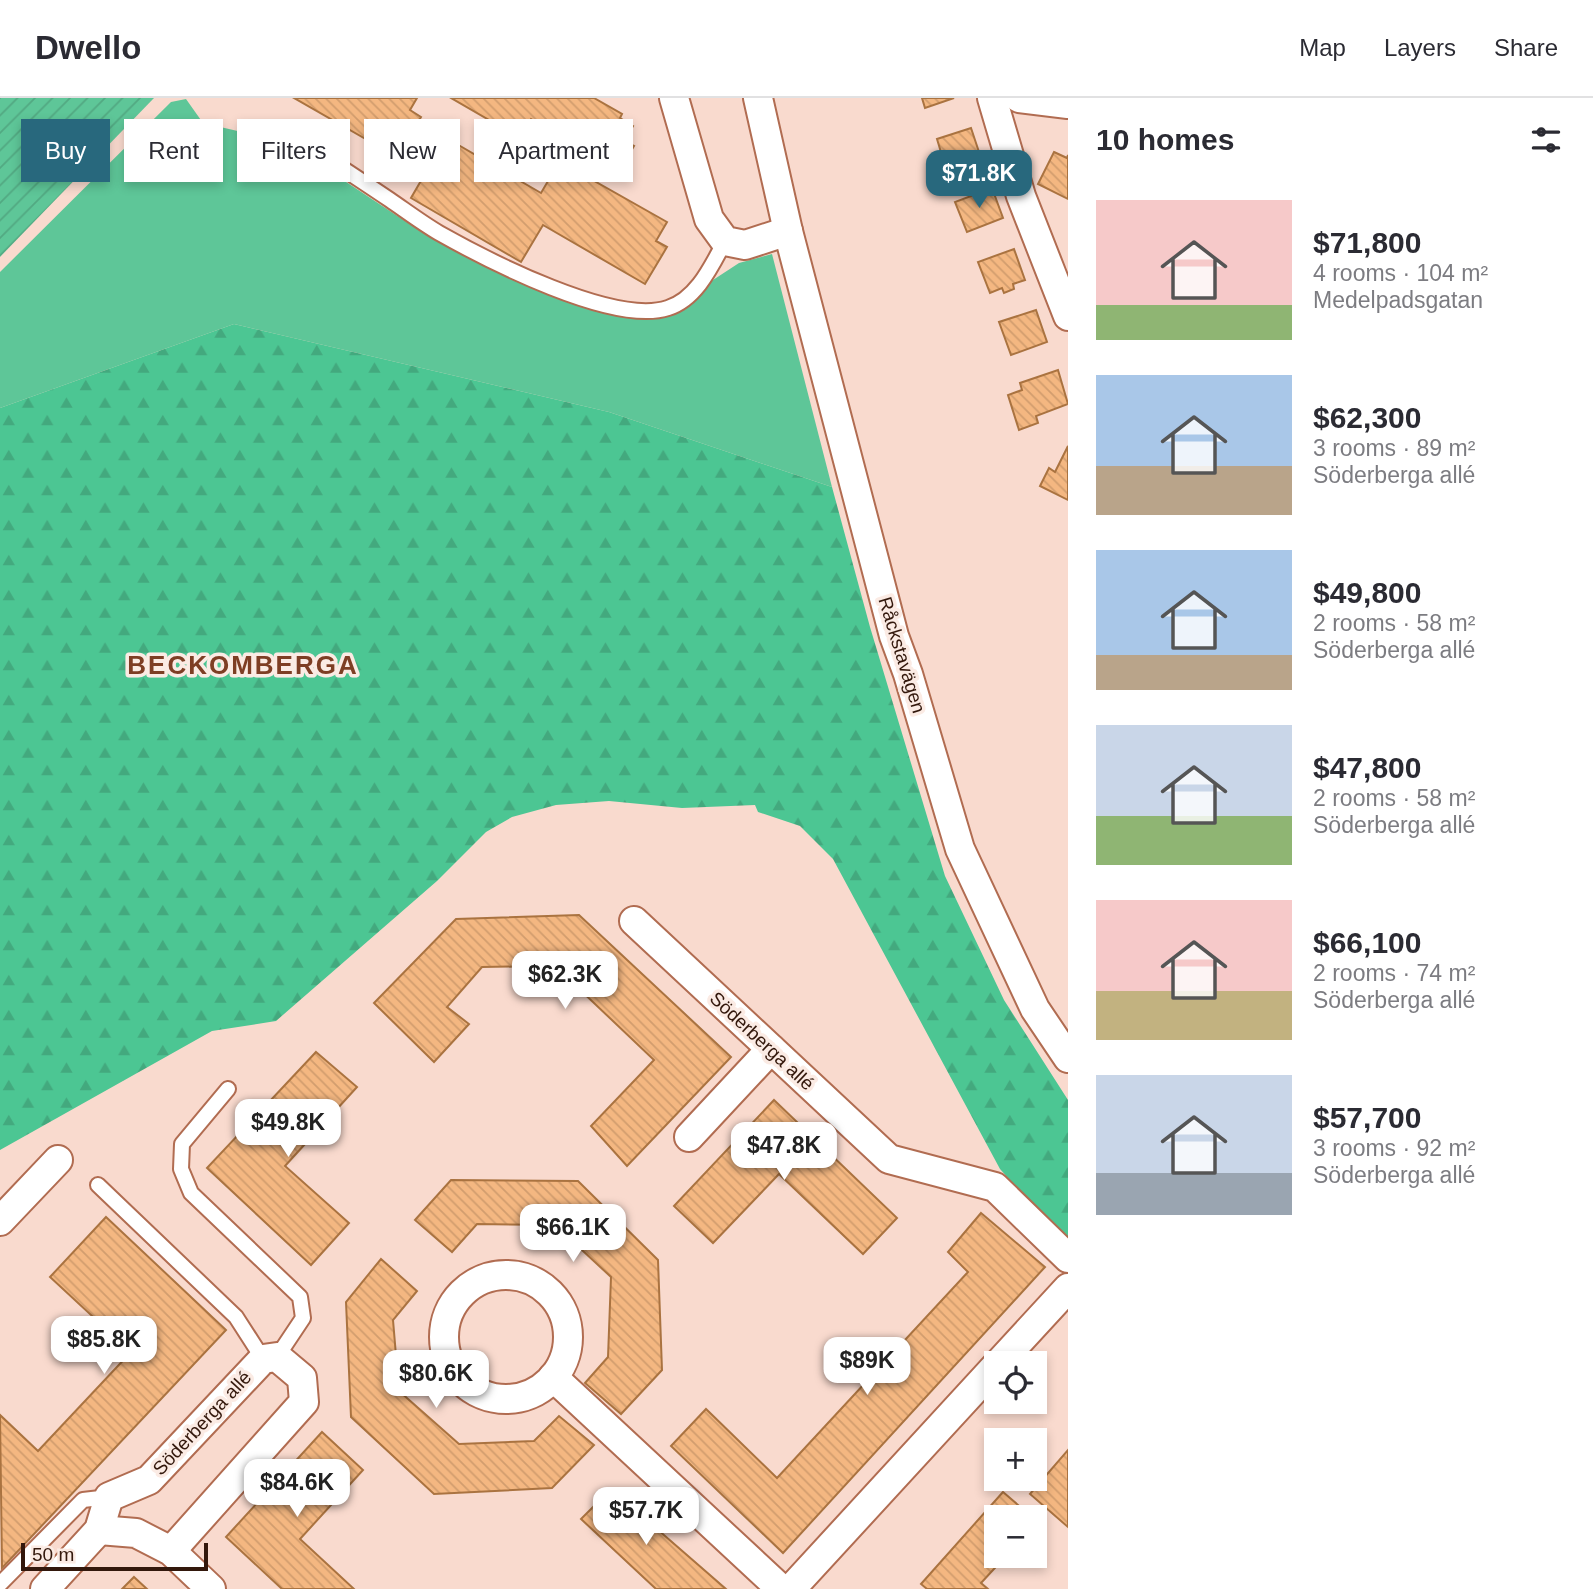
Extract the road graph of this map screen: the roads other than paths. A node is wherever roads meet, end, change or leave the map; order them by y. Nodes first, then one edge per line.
1 (674, 98) edge
2 (758, 98) edge
3 (992, 98) edge
4 (1019, 98) edge
5 (1068, 104) edge
6 (350, 174) edge
7 (788, 231) junction
8 (725, 241) junction
9 (1068, 316) edge
10 (634, 921) dead end
11 (771, 1049) junction
12 (1068, 1058) edge
13 (228, 1089) dead end
14 (689, 1138) dead end
15 (58, 1160) dead end
16 (98, 1185) dead end
17 (0, 1221) edge
18 (1068, 1258) edge
19 (1068, 1288) edge
20 (1010, 1351) edge
21 (270, 1358) junction
22 (554, 1377) junction
23 (984, 1379) edge
24 (109, 1497) junction
25 (99, 1530) junction
26 (171, 1551) junction
27 (0, 1584) edge
28 (45, 1589) edge
29 (211, 1589) edge
30 (781, 1589) edge
31 (791, 1589) edge

1 - 8 street
2 - 7 street, Råckstavägen
3 - 9 street
4 - 5 street
6 - 8 lane
7 - 8 street
7 - 12 street, Råckstavägen
10 - 11 street, Söderberga allé
11 - 14 street
11 - 18 street, Söderberga allé
13 - 21 lane
15 - 17 street
16 - 21 lane
19 - 20 street
21 - 24 street, Söderberga allé
21 - 26 street
22 - 22 street
22 - 30 street
23 - 31 street
24 - 25 street
24 - 27 lane
25 - 26 street
25 - 28 street
26 - 29 street

